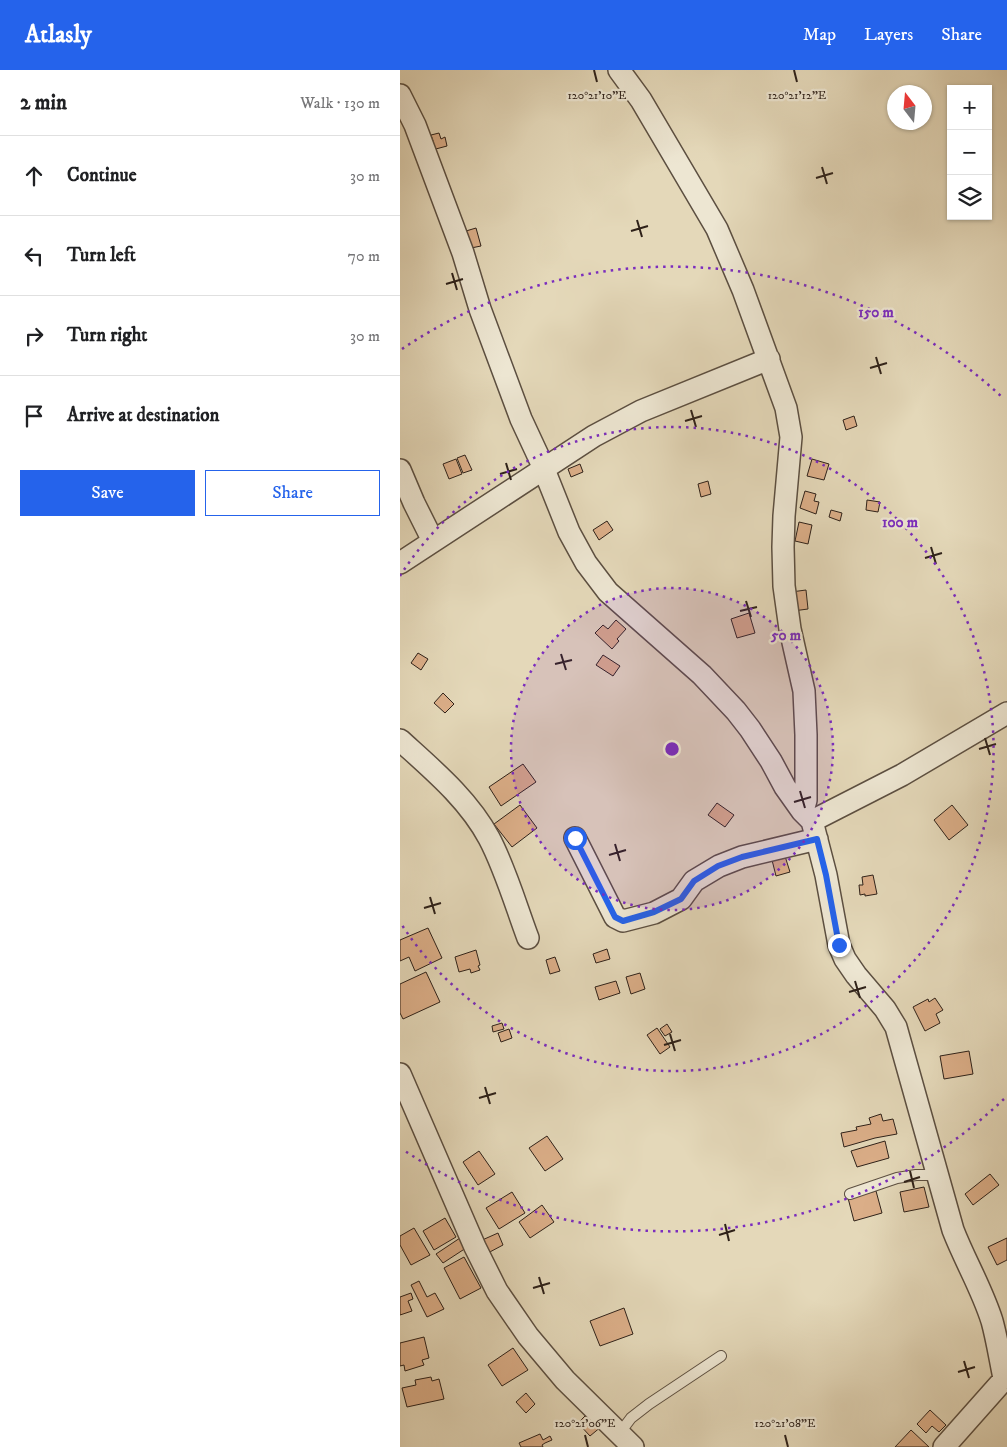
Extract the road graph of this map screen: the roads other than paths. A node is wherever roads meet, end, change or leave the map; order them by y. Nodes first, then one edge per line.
1 (619, 70) edge
2 (400, 95) edge
3 (769, 360) junction
4 (400, 470) edge
5 (544, 470) junction
6 (433, 541) junction
7 (400, 563) edge
8 (1007, 713) edge
9 (400, 740) edge
10 (810, 824) junction
11 (575, 838) dead end
12 (528, 938) dead end
13 (400, 1074) edge
14 (938, 1175) junction
15 (850, 1194) dead end
16 (721, 1356) dead end
17 (1005, 1377) edge
18 (626, 1440) edge
19 (944, 1447) edge

1 - 3 street
2 - 5 street
3 - 5 street
3 - 10 street
4 - 6 street
5 - 6 street
5 - 10 street
6 - 7 street
8 - 10 street
9 - 12 street
10 - 11 street
10 - 14 street
13 - 18 street
14 - 15 lane
14 - 17 street
16 - 18 lane
17 - 19 street

